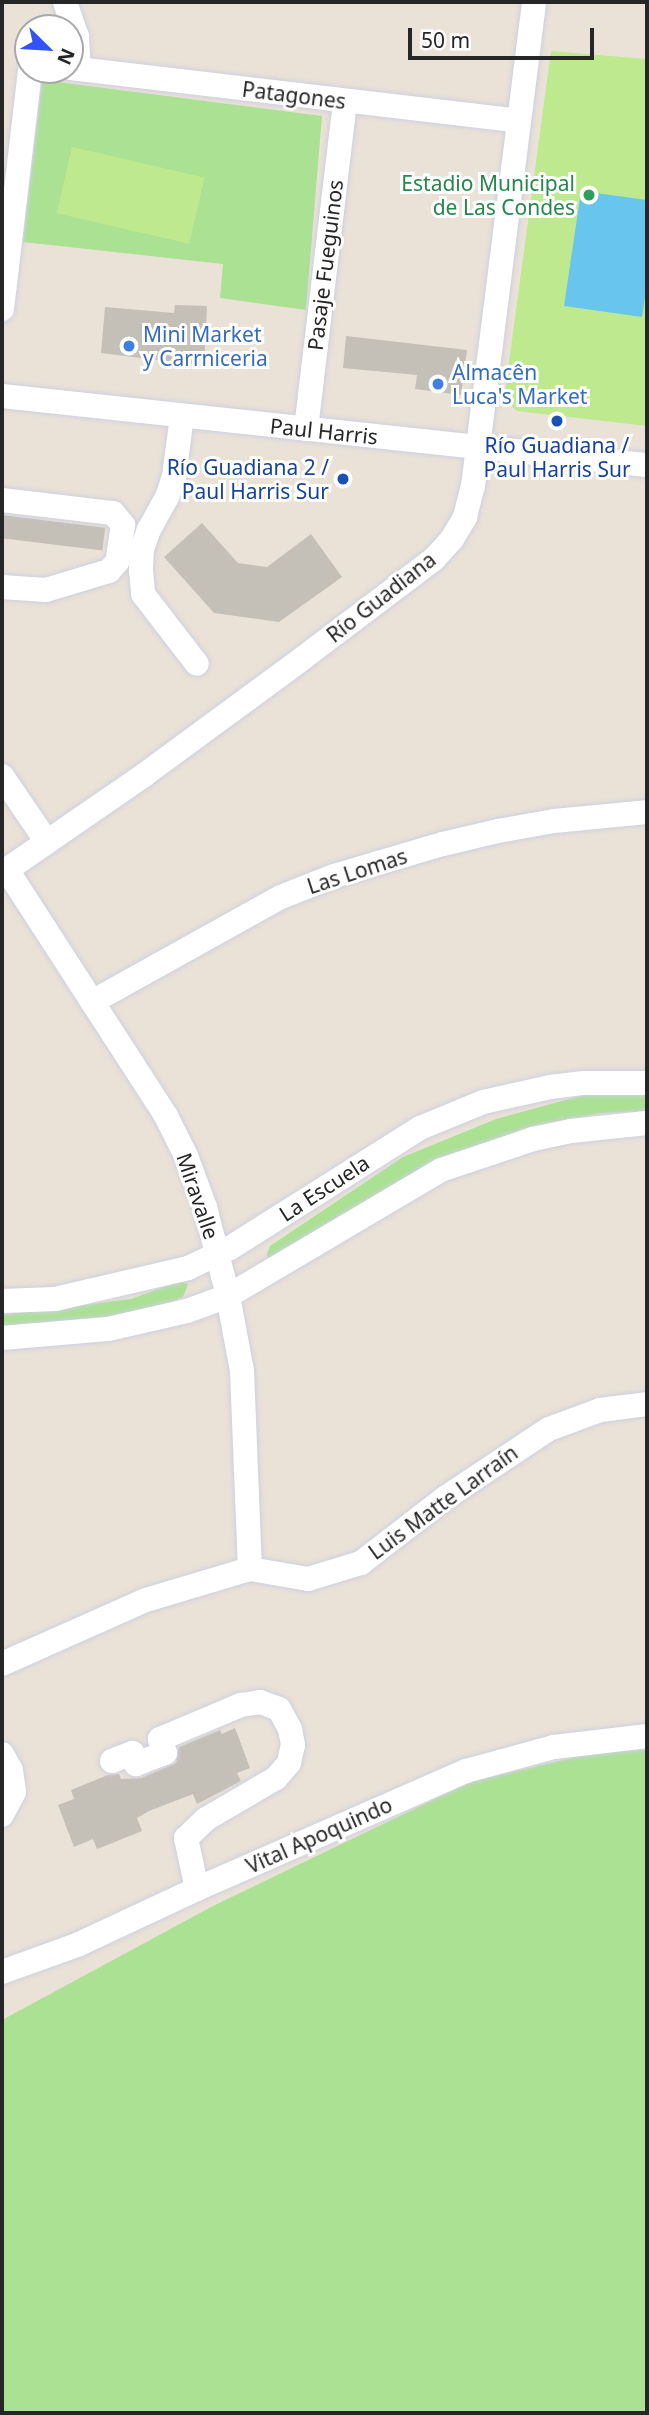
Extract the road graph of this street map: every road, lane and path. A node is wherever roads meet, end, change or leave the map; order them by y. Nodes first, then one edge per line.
1 (534, 2) edge
2 (84, 70) edge
3 (28, 84) edge
4 (345, 101) junction
5 (519, 121) junction
6 (2, 309) edge
7 (2, 396) edge
8 (181, 416) junction
9 (306, 429) junction
10 (478, 447) junction
11 (647, 465) edge
12 (2, 500) edge
13 (2, 587) edge
14 (197, 664) dead end
15 (2, 776) edge
16 (647, 812) edge
17 (47, 842) junction
18 (5, 872) edge
19 (92, 1002) junction
20 (647, 1083) edge
21 (647, 1123) edge
22 (218, 1255) junction
23 (228, 1296) junction
24 (2, 1301) edge
25 (2, 1338) edge
26 (647, 1404) edge
27 (250, 1569) junction
28 (2, 1664) edge
29 (647, 1736) edge
30 (2, 1754) edge
31 (112, 1761) dead end
32 (2, 1815) edge
33 (197, 1889) junction
34 (4, 1973) edge

1 - 5 street, Río Guadiana
2 - 4 street, Patagones
3 - 6 street
4 - 5 street, Patagones
4 - 9 street, Pasaje Fueguinos
5 - 10 street, Río Guadiana
7 - 8 street, Paul Harris
8 - 9 street, Paul Harris
8 - 14 street
9 - 10 street, Paul Harris
10 - 11 street, Paul Harris
10 - 17 street, Río Guadiana
12 - 13 street
15 - 17 street
16 - 19 street, Las Lomas
17 - 18 street, Río Guadiana
18 - 19 street, Miravalle
19 - 22 street, Miravalle
20 - 22 street, La Escuela
21 - 23 street, La Escuela
22 - 23 street, Miravalle
22 - 24 street, La Escuela
23 - 25 street, La Escuela
23 - 27 street, Miravalle
26 - 27 street, Luis Matte Larraín
27 - 28 street, Luis Matte Larraín
29 - 33 street, Vital Apoquindo
30 - 32 street
31 - 33 street
33 - 34 street, Vital Apoquindo

